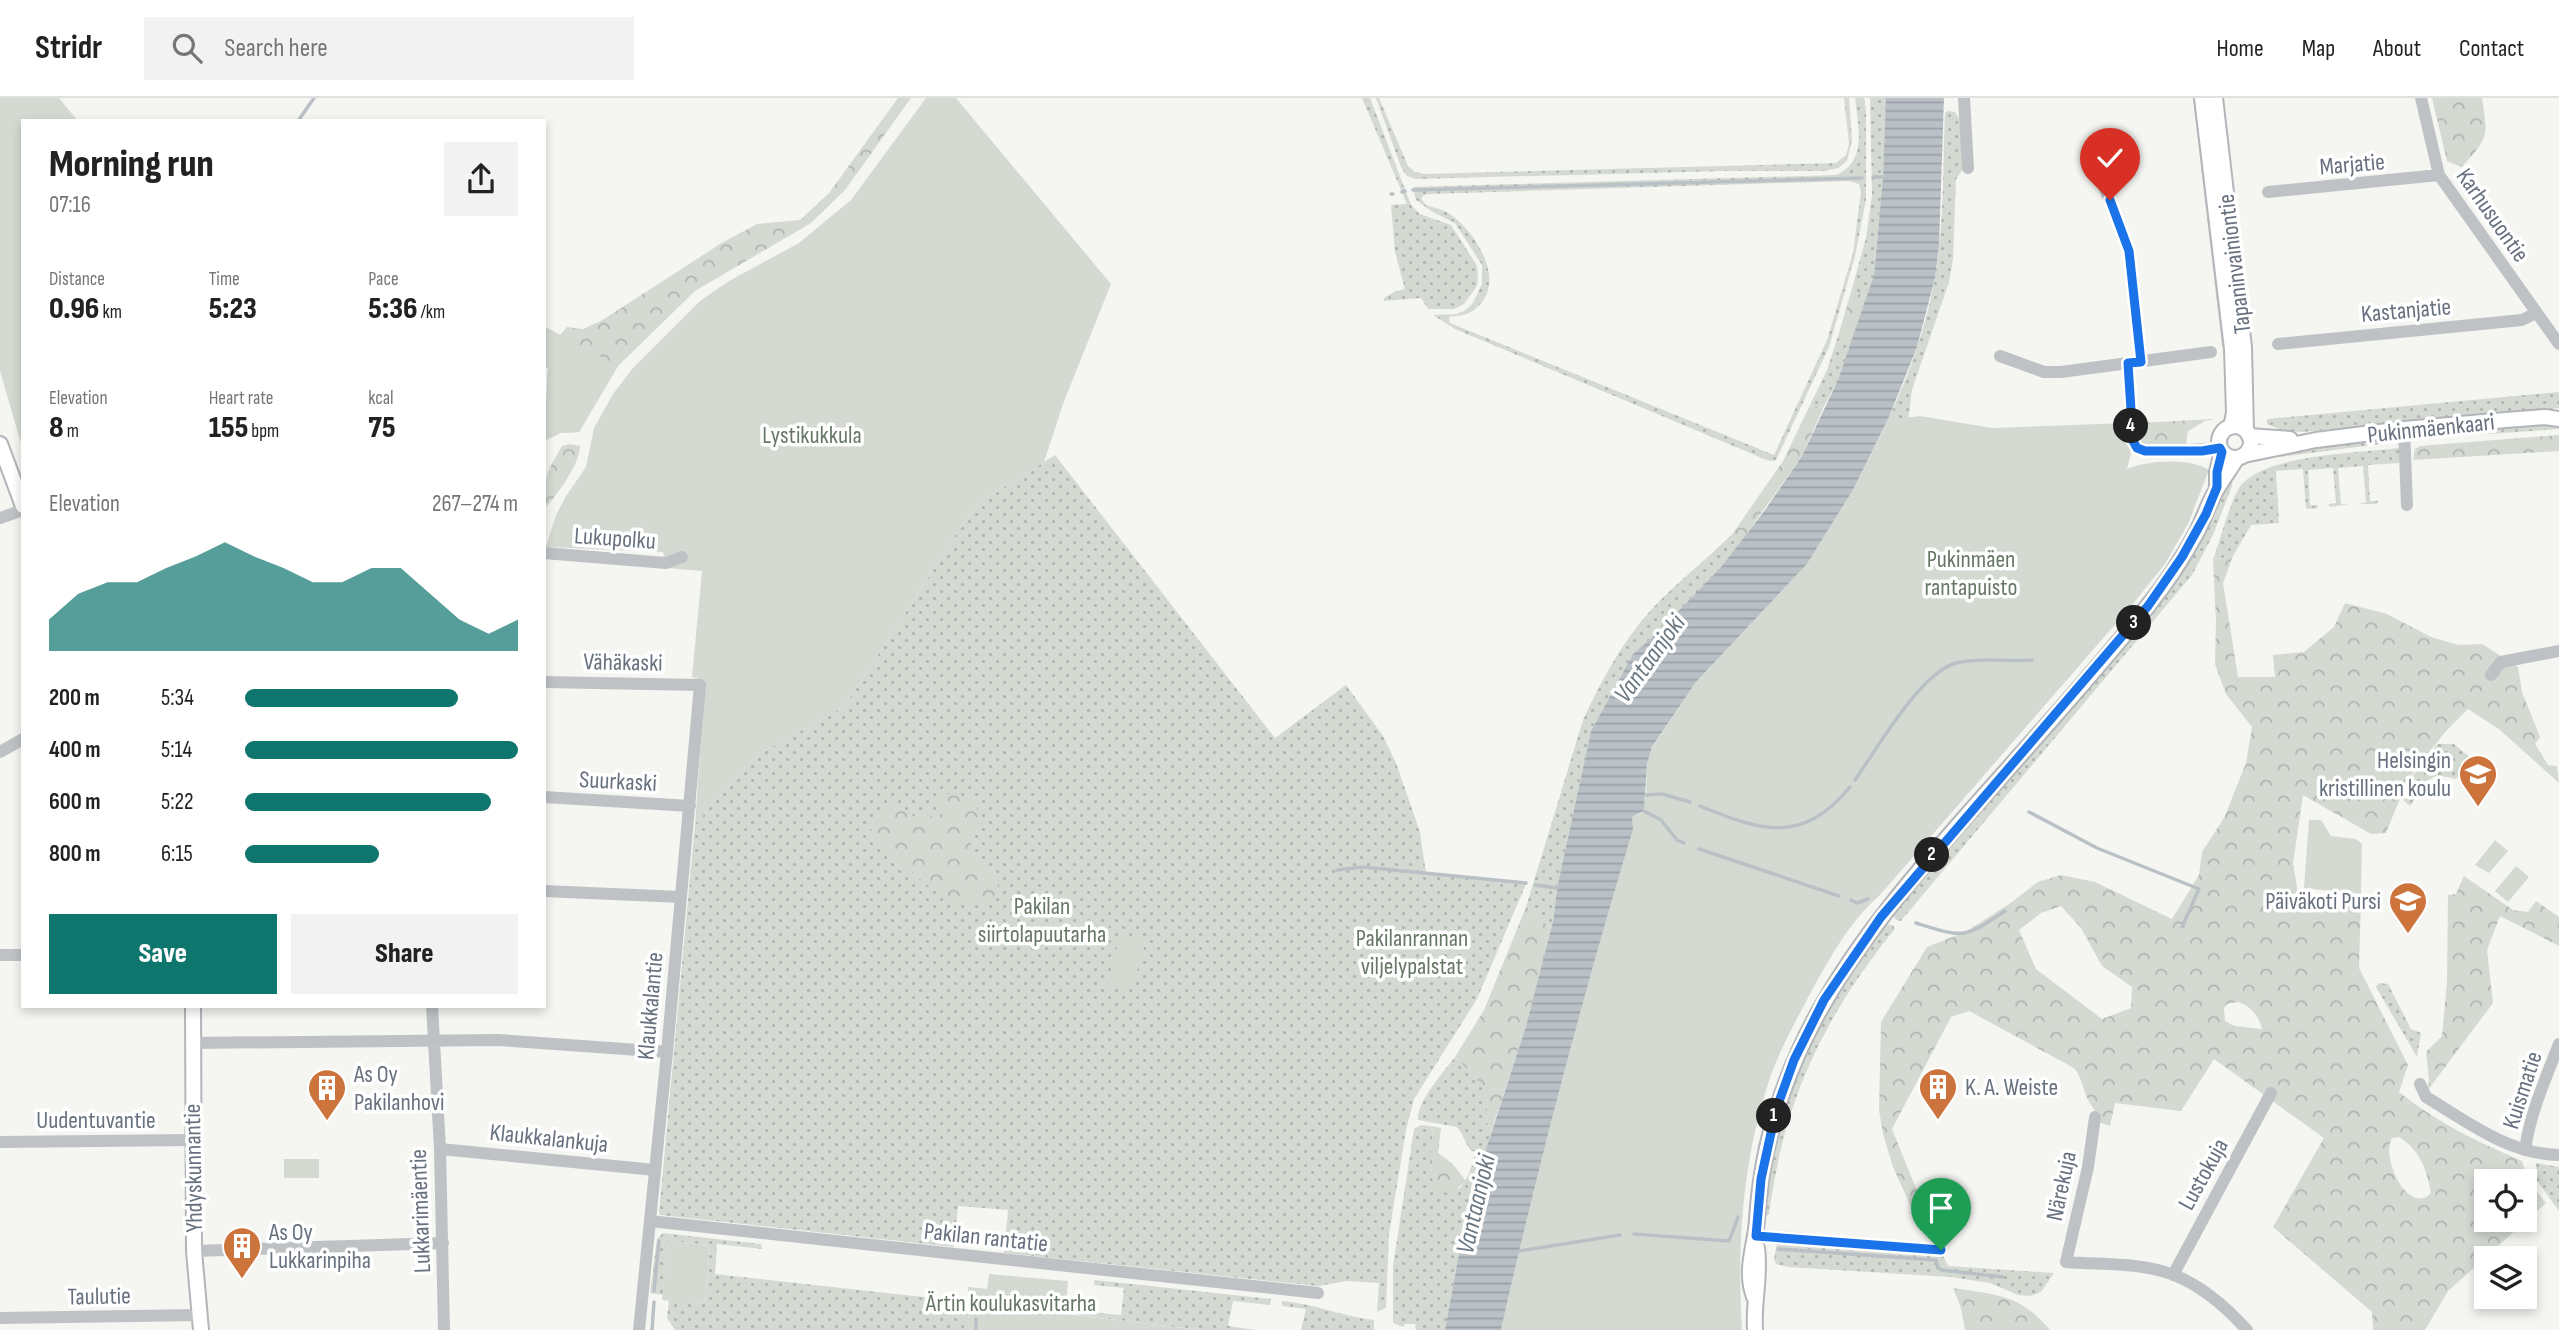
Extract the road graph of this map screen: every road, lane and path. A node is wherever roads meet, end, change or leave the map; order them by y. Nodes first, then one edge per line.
1 (1964, 98) edge
2 (2202, 98) edge
3 (2215, 98) edge
4 (2421, 98) edge
5 (2089, 153) dead end
6 (1968, 168) dead end
7 (2439, 175) junction
8 (2268, 192) dead end
9 (2536, 313) junction
10 (2278, 344) dead end
11 (2559, 344) edge
12 (2211, 352) dead end
13 (2000, 356) dead end
14 (2134, 363) junction
15 (2554, 416) edge
16 (2404, 429) junction
17 (2242, 431) junction
18 (2316, 440) junction
19 (0, 444) edge
20 (2221, 450) junction
21 (2240, 457) junction
22 (2217, 487) junction
23 (21, 502) edge
24 (2407, 505) dead end
25 (21, 509) edge
26 (0, 518) edge
27 (546, 553) edge
28 (682, 557) dead end
29 (2559, 651) edge
30 (2491, 675) dead end
31 (546, 682) edge
32 (700, 685) joint
33 (21, 740) edge
34 (0, 752) edge
35 (546, 797) edge
36 (690, 806) junction
37 (546, 891) edge
38 (681, 897) junction
39 (0, 955) edge
40 (21, 955) edge
41 (193, 1008) edge
42 (432, 1008) edge
43 (434, 1039) junction
44 (191, 1043) junction
45 (2559, 1044) edge
46 (667, 1052) junction
47 (2420, 1084) dead end
48 (2271, 1093) dead end
49 (2095, 1117) dead end
50 (192, 1140) junction
51 (0, 1142) edge
52 (440, 1149) junction
53 (2525, 1150) junction
54 (2559, 1155) edge
55 (655, 1170) junction
56 (650, 1221) junction
57 (1756, 1236) junction
58 (443, 1243) junction
59 (1941, 1250) dead end
60 (194, 1251) junction
61 (2174, 1275) junction
62 (1318, 1293) dead end
63 (0, 1318) edge
64 (200, 1323) edge
65 (444, 1330) edge
66 (639, 1330) edge
67 (1755, 1330) edge
68 (2247, 1330) edge

1 - 6 street
2 - 17 main road, Tapaninvainiontie
3 - 17 main road, Tapaninvainiontie
4 - 7 street, Karhusuontie
5 - 14 street
7 - 8 street, Marjatie
7 - 9 street, Karhusuontie
9 - 10 street, Kastanjatie
9 - 11 street, Karhusuontie
12 - 14 street
13 - 14 street
14 - 20 street
15 - 16 main road, Pukinmäenkaari
16 - 18 main road, Pukinmäenkaari
16 - 24 street
17 - 18 main road, Pukinmäenkaari
17 - 20 main road
17 - 21 main road
18 - 21 main road, Pukinmäenkaari
19 - 23 main road
20 - 21 main road
20 - 22 main road
21 - 22 main road
22 - 57 main road
25 - 26 street
27 - 28 street, Lukupolku
29 - 30 street
31 - 32 street, Vähäkaski
32 - 36 street, Klaukkalantie
33 - 34 street
35 - 36 street, Suurkaski
36 - 38 street, Klaukkalantie
37 - 38 street
38 - 46 street, Klaukkalantie
39 - 40 street
41 - 44 main road, Yhdyskunnantie
42 - 43 street, Lukkarimäentie
43 - 44 street
43 - 46 street
43 - 52 street, Lukkarimäentie
44 - 50 main road, Yhdyskunnantie
45 - 53 street, Kuismatie
46 - 55 street, Klaukkalantie
47 - 53 street
48 - 61 street, Lustokuja
49 - 61 street, Närekuja
50 - 51 street, Uudentuvantie
50 - 60 main road, Yhdyskunnantie
52 - 55 street, Klaukkalankuja
52 - 58 street, Lukkarimäentie
53 - 54 street
55 - 56 street, Klaukkalantie
56 - 62 street, Pakilan rantatie
56 - 66 street, Klaukkalantie
57 - 59 street
57 - 67 main road
58 - 60 street
58 - 65 street, Lukkarimäentie
60 - 64 main road, Yhdyskunnantie
61 - 68 street
63 - 64 street, Taulutie

